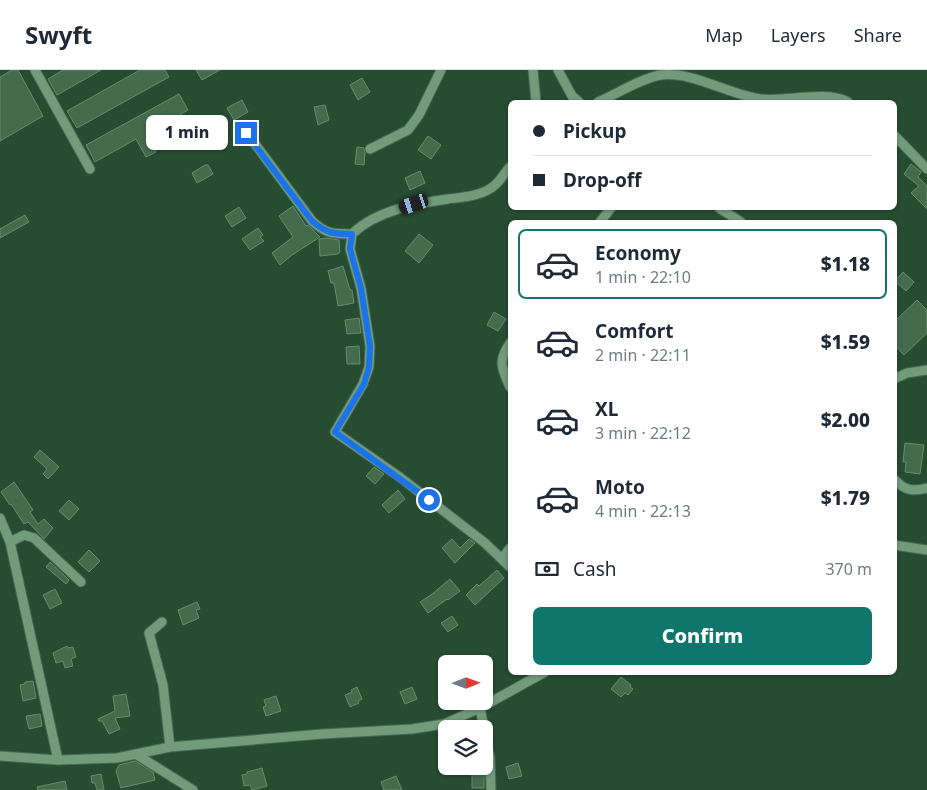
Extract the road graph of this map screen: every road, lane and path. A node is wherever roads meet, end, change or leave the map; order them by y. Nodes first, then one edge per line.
1 (35, 70) edge
2 (441, 70) edge
3 (533, 70) edge
4 (558, 70) edge
5 (536, 100) edge
6 (577, 100) edge
7 (602, 100) edge
8 (788, 100) edge
9 (788, 100) edge
10 (844, 100) edge
11 (246, 133) dead end
12 (897, 138) edge
13 (370, 149) dead end
14 (927, 168) edge
15 (90, 169) dead end
16 (508, 170) edge
17 (609, 210) edge
18 (722, 210) edge
19 (602, 220) edge
20 (738, 220) edge
21 (352, 234) junction
22 (508, 346) edge
23 (927, 370) edge
24 (897, 378) edge
25 (508, 382) edge
26 (897, 481) edge
27 (927, 488) edge
28 (0, 518) edge
29 (10, 542) junction
30 (897, 545) edge
31 (927, 550) edge
32 (508, 551) edge
33 (502, 559) junction
34 (508, 565) edge
35 (80, 582) dead end
36 (162, 622) dead end
37 (539, 675) edge
38 (493, 701) edge
39 (476, 710) edge
40 (480, 710) edge
41 (170, 747) junction
42 (137, 755) junction
43 (0, 756) edge
44 (58, 760) junction
45 (193, 790) edge
46 (491, 790) edge

1 - 15 street
2 - 13 street
3 - 5 street
4 - 6 street
7 - 8 street
9 - 10 street
11 - 21 street
12 - 14 street
16 - 21 street
17 - 19 street
18 - 20 street
21 - 33 street
22 - 25 street
23 - 24 street
26 - 27 street
28 - 29 street
29 - 35 street
29 - 44 street
30 - 31 street
32 - 33 street
33 - 34 street
36 - 41 street
37 - 38 street
39 - 41 street
40 - 46 street
41 - 42 street
42 - 44 street
42 - 45 street
43 - 44 street

